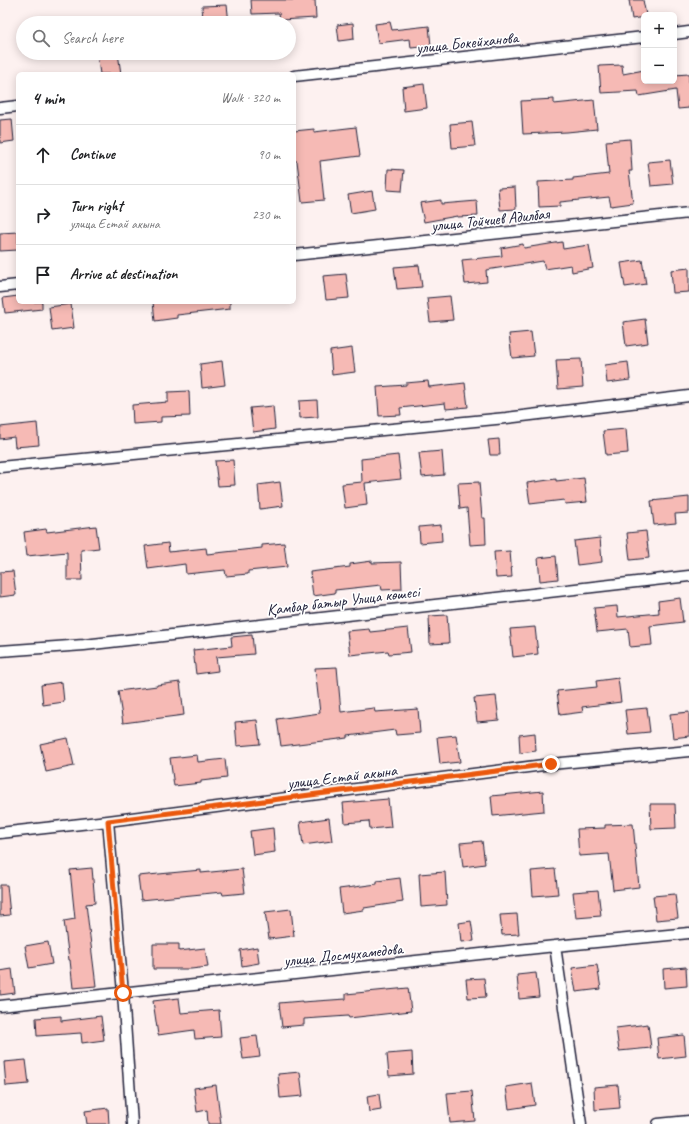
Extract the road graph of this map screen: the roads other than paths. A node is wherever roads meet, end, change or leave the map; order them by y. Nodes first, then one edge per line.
1 (689, 32) edge
2 (677, 34) edge
3 (641, 37) edge
4 (296, 76) edge
5 (16, 106) edge
6 (0, 108) edge
7 (689, 213) edge
8 (296, 255) edge
9 (16, 285) edge
10 (0, 287) edge
11 (689, 396) edge
12 (0, 466) edge
13 (689, 576) edge
14 (0, 651) edge
15 (689, 751) edge
16 (108, 821) junction
17 (0, 833) edge
18 (689, 933) edge
19 (555, 946) junction
20 (123, 993) junction
21 (0, 1006) edge
22 (689, 1121) edge
23 (132, 1124) edge
24 (580, 1124) edge
25 (658, 1124) edge

1 - 2 street
3 - 4 street, улица Бокейханова
5 - 6 street
7 - 8 street, улица Тойчиев Адилбая
9 - 10 street
11 - 12 street
13 - 14 street, Қамбар батыр Улица көшесі
15 - 16 street, улица Естай акына
16 - 17 street, улица Естай акына
16 - 20 street
18 - 19 street, улица Досмухамедова
19 - 20 street, улица Досмухамедова
19 - 24 street
20 - 21 street, улица Досмухамедова
20 - 23 street
22 - 25 street

